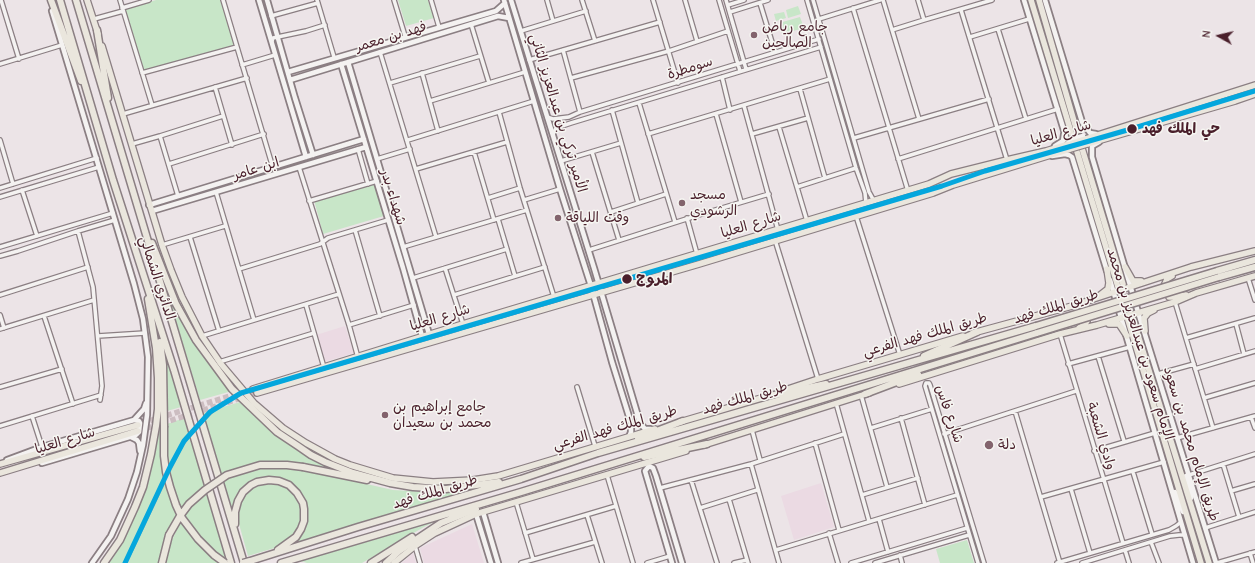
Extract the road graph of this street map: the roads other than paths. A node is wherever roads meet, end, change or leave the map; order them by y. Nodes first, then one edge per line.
1 (1, 0) edge
2 (50, 0) edge
3 (60, 0) edge
4 (76, 0) edge
5 (88, 0) edge
6 (120, 0) edge
7 (149, 0) edge
8 (223, 0) edge
9 (259, 0) edge
10 (267, 0) edge
11 (394, 0) edge
12 (431, 0) edge
13 (511, 0) edge
14 (547, 0) edge
15 (582, 0) edge
16 (653, 0) edge
17 (685, 0) edge
18 (719, 0) edge
19 (726, 0) edge
20 (744, 0) edge
21 (768, 0) edge
22 (807, 0) edge
23 (813, 0) edge
24 (882, 0) edge
25 (918, 0) edge
26 (989, 0) edge
27 (1024, 0) edge
28 (1031, 0) edge
29 (1039, 0) edge
30 (1045, 0) edge
31 (317, 1) edge
32 (504, 2) edge
33 (760, 3) junction
34 (728, 5) junction
35 (853, 8) junction
36 (122, 10) junction
37 (496, 10) junction
38 (961, 10) junction
39 (586, 12) junction
40 (730, 12) junction
41 (271, 16) junction
42 (498, 16) junction
43 (509, 18) junction
44 (94, 19) junction
45 (819, 19) junction
46 (1030, 19) junction
47 (924, 20) junction
48 (553, 21) junction
49 (660, 22) junction
50 (471, 24) junction
51 (325, 25) junction
52 (274, 26) junction
53 (439, 27) junction
54 (267, 28) junction
55 (998, 29) junction
56 (97, 30) junction
57 (892, 30) junction
58 (521, 31) junction
59 (728, 31) junction
60 (405, 36) junction
61 (970, 37) junction
62 (277, 38) junction
63 (818, 39) junction
64 (595, 41) junction
65 (697, 41) junction
66 (272, 42) junction
67 (411, 42) junction
68 (405, 44) junction
69 (62, 45) junction
70 (237, 47) junction
71 (821, 47) junction
72 (563, 50) junction
73 (668, 51) junction
74 (380, 52) junction
75 (775, 52) junction
76 (275, 54) junction
77 (480, 56) junction
78 (334, 57) junction
79 (19, 59) junction
80 (529, 60) junction
81 (744, 62) junction
82 (0, 64) edge
83 (242, 64) junction
84 (348, 64) junction
85 (737, 64) junction
86 (342, 66) junction
87 (746, 69) junction
88 (290, 71) junction
89 (740, 71) junction
90 (525, 72) junction
91 (142, 73) junction
92 (422, 73) junction
93 (722, 77) junction
94 (246, 78) junction
95 (295, 78) junction
96 (535, 78) junction
97 (571, 78) junction
98 (527, 79) junction
99 (830, 79) junction
100 (290, 82) junction
101 (390, 83) junction
102 (489, 83) junction
103 (678, 83) junction
104 (1254, 85) edge
105 (215, 87) junction
106 (285, 87) junction
107 (538, 89) junction
108 (800, 89) junction
109 (531, 90) junction
110 (1255, 94) edge
111 (842, 95) junction
112 (835, 96) junction
113 (1218, 97) junction
114 (295, 98) junction
115 (989, 98) junction
116 (430, 101) junction
117 (534, 101) junction
118 (290, 102) junction
119 (639, 103) junction
120 (152, 105) junction
121 (744, 106) junction
122 (1220, 106) junction
123 (1058, 109) junction
124 (612, 110) junction
125 (730, 110) junction
126 (499, 112) junction
127 (580, 112) junction
128 (94, 113) junction
129 (123, 114) junction
130 (716, 114) junction
131 (223, 116) junction
132 (547, 117) junction
133 (569, 117) junction
134 (808, 118) junction
135 (919, 119) junction
136 (1026, 119) junction
137 (571, 122) junction
138 (1082, 122) junction
139 (1064, 126) junction
140 (779, 127) junction
141 (889, 128) junction
142 (997, 128) junction
143 (114, 131) junction
144 (438, 131) junction
145 (1107, 132) junction
146 (264, 134) junction
147 (553, 134) junction
148 (648, 134) junction
149 (752, 134) junction
150 (160, 136) junction
151 (854, 138) junction
152 (1108, 138) junction
153 (364, 139) junction
154 (0, 140) edge
155 (408, 140) junction
156 (1085, 140) junction
157 (507, 142) junction
158 (621, 143) junction
159 (132, 144) junction
160 (1069, 144) junction
161 (232, 145) junction
162 (366, 146) junction
163 (358, 149) junction
164 (410, 149) junction
165 (474, 152) junction
166 (592, 152) junction
167 (2, 154) edge
168 (1046, 154) junction
169 (313, 155) junction
170 (306, 157) junction
171 (96, 158) junction
172 (377, 159) junction
173 (898, 159) junction
174 (1007, 160) junction
175 (561, 161) junction
176 (169, 164) junction
177 (371, 164) junction
178 (99, 167) junction
179 (299, 167) junction
180 (364, 167) junction
181 (273, 168) junction
182 (856, 168) junction
183 (416, 169) junction
184 (262, 171) junction
185 (249, 174) junction
186 (951, 174) junction
187 (264, 178) junction
188 (826, 178) junction
189 (251, 182) junction
190 (377, 182) junction
191 (13, 184) junction
192 (368, 184) junction
193 (929, 184) junction
194 (953, 185) junction
195 (797, 187) junction
196 (0, 188) edge
197 (520, 188) junction
198 (560, 189) junction
199 (22, 190) junction
200 (908, 190) junction
201 (386, 191) junction
202 (216, 192) junction
203 (380, 193) junction
204 (867, 193) junction
205 (933, 193) junction
206 (666, 194) junction
207 (769, 194) junction
208 (178, 196) junction
209 (0, 197) edge
210 (134, 198) junction
211 (488, 198) junction
212 (524, 200) junction
213 (309, 201) junction
214 (874, 201) junction
215 (741, 202) junction
216 (390, 203) junction
217 (638, 203) junction
218 (866, 203) junction
219 (150, 205) junction
220 (384, 206) junction
221 (527, 210) junction
222 (152, 212) junction
223 (611, 212) junction
224 (113, 213) junction
225 (856, 216) junction
226 (687, 218) junction
227 (496, 219) junction
228 (115, 220) junction
229 (388, 220) junction
230 (808, 221) junction
231 (674, 222) junction
232 (225, 226) junction
233 (355, 230) junction
234 (778, 230) junction
235 (78, 231) junction
236 (583, 231) junction
237 (574, 234) junction
238 (37, 236) junction
239 (190, 236) junction
240 (436, 238) junction
241 (619, 240) junction
242 (775, 240) junction
243 (323, 242) junction
244 (162, 245) junction
245 (0, 247) edge
246 (403, 247) junction
247 (507, 249) junction
248 (589, 250) junction
249 (1255, 251) edge
250 (697, 254) junction
251 (0, 256) edge
252 (1255, 260) edge
253 (88, 267) junction
254 (545, 267) junction
255 (1125, 267) junction
256 (1255, 267) edge
257 (446, 268) junction
258 (1188, 268) junction
259 (239, 269) junction
260 (1106, 269) junction
261 (143, 272) junction
262 (1218, 274) junction
263 (515, 276) junction
264 (1255, 276) edge
265 (413, 278) junction
266 (1248, 278) junction
267 (1156, 279) junction
268 (598, 281) junction
269 (591, 283) junction
270 (1132, 288) junction
271 (602, 292) junction
272 (1114, 293) junction
273 (1196, 293) junction
274 (339, 294) junction
275 (593, 294) junction
276 (0, 295) edge
277 (454, 295) junction
278 (182, 296) joint
279 (554, 296) junction
280 (1094, 299) junction
281 (94, 300) junction
282 (1255, 300) edge
283 (1175, 302) junction
284 (306, 305) junction
285 (414, 305) junction
286 (1072, 306) junction
287 (1162, 306) junction
288 (416, 312) junction
289 (422, 312) junction
290 (1138, 312) junction
291 (0, 315) edge
292 (44, 316) junction
293 (380, 316) junction
294 (1121, 318) junction
295 (1255, 318) edge
296 (254, 320) junction
297 (426, 323) junction
298 (463, 324) junction
299 (1236, 324) junction
300 (349, 325) junction
301 (419, 325) junction
302 (1097, 325) junction
303 (2, 329) edge
304 (219, 331) junction
305 (1144, 331) junction
306 (977, 332) junction
307 (1072, 332) junction
308 (145, 333) junction
309 (314, 333) junction
310 (429, 334) junction
311 (1060, 334) junction
312 (98, 336) junction
313 (202, 336) junction
314 (422, 336) junction
315 (1127, 336) junction
316 (1186, 338) junction
317 (616, 343) junction
318 (608, 345) junction
319 (1130, 347) junction
320 (1255, 351) edge
321 (357, 354) dead end
322 (1244, 354) junction
323 (900, 355) junction
324 (964, 356) junction
325 (1098, 356) junction
326 (219, 362) junction
327 (323, 364) dead end
328 (1068, 364) junction
329 (1194, 364) junction
330 (899, 367) junction
331 (62, 369) junction
332 (1195, 369) junction
333 (1158, 374) junction
334 (818, 379) junction
335 (850, 381) junction
336 (1255, 383) edge
337 (0, 387) edge
338 (578, 387) dead end
339 (253, 389) tunnel mouth
340 (1076, 391) junction
341 (148, 392) junction
342 (257, 393) tunnel mouth
343 (101, 395) junction
344 (864, 395) junction
345 (765, 397) junction
346 (1204, 398) junction
347 (100, 400) dead end
348 (836, 403) junction
349 (73, 404) junction
350 (636, 407) junction
351 (626, 408) junction
352 (932, 409) junction
353 (1015, 411) junction
354 (32, 416) junction
355 (1253, 416) edge
356 (901, 418) junction
357 (683, 421) junction
358 (136, 422) junction
359 (0, 426) edge
360 (871, 428) junction
361 (1213, 428) junction
362 (1255, 428) edge
363 (655, 429) junction
364 (752, 430) junction
365 (138, 432) tunnel mouth
366 (1155, 433) junction
367 (844, 434) junction
368 (944, 434) junction
369 (939, 435) junction
370 (629, 437) junction
371 (125, 438) junction
372 (1177, 438) junction
373 (1124, 441) junction
374 (815, 443) junction
375 (707, 444) junction
376 (595, 446) junction
377 (42, 447) junction
378 (1094, 451) junction
379 (1181, 452) junction
380 (598, 454) junction
381 (1255, 454) edge
382 (655, 460) junction
383 (760, 460) junction
384 (140, 461) junction
385 (1164, 462) junction
386 (0, 463) edge
387 (641, 464) junction
388 (751, 464) junction
389 (1223, 464) junction
390 (605, 466) junction
391 (1166, 470) junction
392 (645, 471) junction
393 (1133, 472) junction
394 (0, 474) edge
395 (1189, 474) junction
396 (607, 475) junction
397 (656, 476) junction
398 (918, 478) junction
399 (521, 479) junction
400 (691, 480) junction
401 (1104, 480) junction
402 (390, 483) junction
403 (1255, 484) edge
404 (887, 487) junction
405 (660, 488) junction
406 (1071, 489) junction
407 (758, 490) junction
408 (1231, 491) junction
409 (521, 492) junction
410 (862, 494) junction
411 (957, 495) junction
412 (1041, 497) junction
413 (729, 499) junction
414 (516, 502) junction
415 (925, 504) junction
416 (616, 506) junction
417 (700, 508) junction
418 (1192, 509) junction
419 (483, 512) junction
420 (1255, 512) edge
421 (476, 514) junction
422 (587, 515) junction
423 (1239, 517) junction
424 (879, 519) junction
425 (869, 521) junction
426 (1181, 522) junction
427 (441, 523) junction
428 (1189, 523) junction
429 (488, 526) junction
430 (481, 528) junction
431 (967, 528) junction
432 (1205, 528) junction
433 (839, 530) junction
434 (963, 530) junction
435 (1169, 530) junction
436 (236, 532) junction
437 (525, 533) junction
438 (830, 533) junction
439 (1152, 534) junction
440 (970, 535) junction
441 (1185, 535) junction
442 (1170, 536) junction
443 (964, 537) junction
444 (596, 542) junction
445 (1151, 542) junction
446 (1123, 543) junction
447 (414, 546) junction
448 (678, 547) junction
449 (776, 550) junction
450 (1125, 550) junction
451 (669, 551) junction
452 (888, 552) junction
453 (1255, 552) edge
454 (1090, 553) junction
455 (1250, 553) junction
456 (900, 555) junction
457 (892, 557) junction
458 (1097, 558) junction
459 (533, 559) junction
460 (671, 560) edge
461 (682, 561) edge
462 (747, 561) edge
463 (248, 562) edge
464 (983, 562) edge
465 (92, 563) edge
466 (104, 563) edge
467 (162, 563) edge
468 (225, 563) edge
469 (231, 563) edge
470 (281, 563) edge
471 (371, 563) edge
472 (386, 563) edge
473 (394, 563) edge
474 (420, 563) edge
475 (491, 563) edge
476 (498, 563) edge
477 (521, 563) edge
478 (602, 563) edge
479 (631, 563) edge
480 (647, 563) edge
481 (717, 563) edge
482 (734, 563) edge
483 (779, 563) edge
484 (838, 563) edge
485 (851, 563) edge
486 (874, 563) edge
487 (894, 563) edge
488 (902, 563) edge
489 (978, 563) edge
490 (1059, 563) edge
491 (1082, 563) edge
492 (1099, 563) edge
493 (1129, 563) edge
494 (1159, 563) edge
495 (1193, 563) edge
496 (1201, 563) edge
497 (1209, 563) edge
498 (1216, 563) edge
499 (1253, 563) edge

1 - 79 street
2 - 69 street, الدائري الشمالي
2 - 128 highway
3 - 128 highway, الدائري الشمالي
4 - 143 highway, الدائري الشمالي
5 - 44 main road, الدائري الشمالي
6 - 36 street
7 - 36 street
8 - 70 street
9 - 54 street
10 - 41 street
11 - 60 street
12 - 53 street
13 - 58 street, الأمير تركي بن عبدالعزيز الثاني
14 - 48 street
15 - 39 street
16 - 49 street
17 - 65 street
18 - 59 street
19 - 34 street
20 - 34 street
21 - 33 street
22 - 63 street
23 - 45 street
24 - 35 street
24 - 57 street
25 - 47 street
26 - 38 street
27 - 46 street
28 - 29 main road
30 - 138 street
31 - 41 street
31 - 51 street
32 - 37 street, فهد بن معمر
32 - 43 street, الأمير تركي بن عبدالعزيز الثاني
33 - 40 street
33 - 75 street
34 - 40 street
35 - 45 street
35 - 141 street
36 - 44 street
36 - 91 street
37 - 42 street
37 - 53 street, فهد بن معمر
38 - 47 street
38 - 61 street
39 - 48 street
39 - 64 street
40 - 81 street
41 - 52 street
42 - 43 street, فهد بن معمر
42 - 50 street, فهد بن معمر
43 - 90 street, الأمير تركي بن عبدالعزيز الثاني
44 - 56 main road, الدائري الشمالي
45 - 111 street
46 - 55 street
46 - 123 street
47 - 57 street
48 - 58 street
49 - 64 street
49 - 73 street
50 - 67 street, فهد بن معمر
50 - 77 street
51 - 62 street
51 - 78 street
52 - 54 street
52 - 62 street
53 - 60 street, فهد بن معمر
54 - 66 street
55 - 61 street
55 - 136 street
56 - 129 main road, الدائري الشمالي
56 - 143 highway
57 - 135 street
58 - 80 street, الأمير تركي بن عبدالعزيز الثاني
59 - 65 street
59 - 85 street
60 - 67 street
60 - 68 street
60 - 78 street, فهد بن معمر
61 - 115 street
62 - 66 street
62 - 88 street
63 - 71 street
63 - 75 street, سومطرة
64 - 72 street
65 - 73 street
66 - 76 street
67 - 68 street, فهد بن معمر
68 - 74 street, فهد بن معمر
69 - 79 street
69 - 171 street, الدائري الشمالي
70 - 83 street
70 - 91 street
71 - 87 street, سومطرة
71 - 99 street
72 - 80 street
72 - 97 street
73 - 97 street
73 - 103 street
74 - 84 street, فهد بن معمر
74 - 101 street
75 - 81 street, سومطرة
76 - 83 street
76 - 106 street
77 - 92 street
77 - 102 street
78 - 88 street, فهد بن معمر
79 - 82 street
80 - 96 street, الأمير تركي بن عبدالعزيز الثاني
81 - 85 street, سومطرة
81 - 87 street
83 - 94 street
84 - 86 street, فهد بن معمر
84 - 172 street, شهداء بدر
85 - 89 street
85 - 103 street, سومطرة
86 - 95 street, فهد بن معمر
86 - 153 street, شهداء بدر
87 - 89 street, سومطرة
88 - 95 street
88 - 100 street
89 - 93 street, سومطرة
90 - 98 street, الأمير تركي بن عبدالعزيز الثاني
90 - 102 street
91 - 120 street
92 - 101 street
92 - 116 street
93 - 119 street, سومطرة
93 - 125 street
94 - 105 street
94 - 146 street
95 - 100 street, فهد بن معمر
96 - 98 street
96 - 107 street, الأمير تركي بن عبدالعزيز الثاني
97 - 127 street
98 - 109 street, الأمير تركي بن عبدالعزيز الثاني
99 - 108 street
99 - 112 street
100 - 106 street
100 - 114 street
101 - 155 street
102 - 116 street
103 - 127 street, سومطرة
104 - 110 main road
104 - 113 main road, شارع العليا
105 - 120 street
105 - 131 street
106 - 118 street
107 - 109 street
107 - 132 street, الأمير تركي بن عبدالعزيز الثاني
108 - 121 street
108 - 134 street
109 - 117 street, الأمير تركي بن عبدالعزيز الثاني
110 - 122 main road, شارع العليا
111 - 112 street
111 - 151 street
112 - 182 street
113 - 122 main road
113 - 145 main road, شارع العليا
114 - 118 street
114 - 169 street
115 - 135 street
115 - 142 street
116 - 144 street
117 - 126 street
117 - 198 street, الأمير تركي بن عبدالعزيز الثاني
118 - 170 street
119 - 124 street, سومطرة
119 - 148 street
120 - 129 street
121 - 125 street
121 - 149 street
122 - 152 main road, شارع العليا
123 - 136 street
123 - 139 street
124 - 137 street, سومطرة
124 - 158 street
125 - 130 street
126 - 144 street
126 - 157 street
127 - 133 street, سومطرة
128 - 261 highway, الدائري الشمالي
129 - 159 main road, الدائري الشمالي
130 - 148 street
130 - 215 street
131 - 150 street
131 - 161 street
132 - 133 street, سومطرة
132 - 147 street, الأمير تركي بن عبدالعزيز الثاني
133 - 137 street
134 - 140 street
134 - 188 street
135 - 141 street
136 - 142 street
137 - 147 street, سومطرة
138 - 145 street
138 - 156 street
139 - 160 street
139 - 168 street
140 - 149 street
140 - 195 street
141 - 151 street
141 - 173 street
142 - 173 street
142 - 174 street
143 - 210 highway, الدائري الشمالي
144 - 155 street
145 - 156 main road, شارع العليا
146 - 161 street
146 - 181 street
147 - 175 street, الأمير تركي بن عبدالعزيز الثاني
148 - 206 street
149 - 207 street
150 - 159 street
150 - 176 street
151 - 204 street
152 - 156 main road, شارع العليا
152 - 255 street, طريق الإمام محمد بن سعود
153 - 162 street, شهداء بدر
153 - 169 street, ابن عامر
154 - 167 street
155 - 164 street
156 - 160 main road, شارع العليا, bridge
157 - 165 street
157 - 197 street
158 - 166 street
158 - 217 street
159 - 219 main road, الدائري الشمالي
160 - 168 main road, شارع العليا
161 - 176 street
162 - 163 street, ابن عامر
162 - 177 street, شهداء بدر
163 - 179 street, ابن عامر
163 - 180 street
164 - 172 street
164 - 183 street
165 - 183 street
165 - 211 street
166 - 175 street
166 - 223 street
167 - 191 street
168 - 174 main road, شارع العليا
168 - 194 main road, شارع العليا
168 - 260 street, الإمام سعود بن عبدالعزيز بن محمد
169 - 170 street, ابن عامر
170 - 181 street, ابن عامر
171 - 178 street, الدائري الشمالي
171 - 191 street
172 - 201 street, شهداء بدر
173 - 200 street
174 - 186 main road, شارع العليا
175 - 236 street, الأمير تركي بن عبدالعزيز الثاني
176 - 208 street
177 - 180 street
177 - 190 street, شهداء بدر
178 - 199 street
178 - 224 street, الدائري الشمالي
179 - 187 street, ابن عامر
179 - 213 street
180 - 192 street
181 - 184 street, ابن عامر
182 - 188 street
182 - 204 street
183 - 240 street
184 - 185 street, ابن عامر
184 - 187 street
185 - 189 street
185 - 208 street, ابن عامر
186 - 193 main road, شارع العليا
186 - 194 main road
187 - 189 street, ابن عامر
188 - 195 street
189 - 202 street, ابن عامر
190 - 192 street
190 - 203 street, شهداء بدر
191 - 196 street
192 - 213 street
193 - 200 main road, شارع العليا
193 - 205 main road
194 - 205 main road, شارع العليا
195 - 230 street
197 - 211 street
197 - 212 street
198 - 212 street
198 - 237 street, الأمير تركي بن عبدالعزيز الثاني
199 - 209 street
199 - 238 street
200 - 214 main road, شارع العليا
201 - 203 street
201 - 216 street, شهداء بدر
202 - 222 street, ابن عامر
202 - 232 street
203 - 220 street, شهداء بدر
204 - 214 street
204 - 218 street
205 - 225 main road, شارع العليا
206 - 217 street
206 - 231 street
207 - 215 street
207 - 234 street
208 - 219 street, ابن عامر
210 - 402 highway
210 - 436 highway, الدائري الشمالي
211 - 227 street
212 - 221 street
213 - 243 street
214 - 218 main road, شارع العليا
215 - 226 street
216 - 220 street
216 - 246 street, شهداء بدر
217 - 223 street
218 - 230 main road, شارع العليا
219 - 222 main road, الدائري الشمالي
220 - 229 street, شهداء بدر
221 - 227 street
221 - 254 street
222 - 244 main road, الدائري الشمالي
223 - 241 street
224 - 228 street, الدائري الشمالي
224 - 238 street
225 - 242 main road, شارع العليا
225 - 323 street
226 - 231 street
226 - 250 street
227 - 240 street
227 - 247 street
228 - 235 street
228 - 308 street, الدائري الشمالي
229 - 233 street
229 - 285 street, شهداء بدر
230 - 234 main road, شارع العليا
231 - 241 street
232 - 239 street
232 - 259 street
233 - 243 street
233 - 293 street
234 - 250 main road, شارع العليا
235 - 251 street
235 - 253 street
236 - 237 street
236 - 248 street, الأمير تركي بن عبدالعزيز الثاني
237 - 269 street, الأمير تركي بن عبدالعزيز الثاني
238 - 245 street
239 - 244 street
239 - 304 street
240 - 246 street
241 - 248 street
242 - 271 main road, شارع العليا
242 - 334 street
243 - 259 street
243 - 274 street
244 - 278 main road, الدائري الشمالي
246 - 265 street, شهداء بدر
247 - 257 street
247 - 263 street
248 - 268 street, الأمير تركي بن عبدالعزيز الثاني
249 - 258 main road, طريق الملك فهد الفرعي
250 - 268 main road, شارع العليا
252 - 262 highway, طريق الملك فهد
253 - 276 street
253 - 281 street
254 - 263 street
254 - 279 street
255 - 267 main road
255 - 270 street, طريق الإمام محمد بن سعود
256 - 262 highway, طريق الملك فهد
257 - 265 street
257 - 277 street
258 - 267 main road, طريق الملك فهد الفرعي
258 - 273 main road
259 - 296 street
260 - 272 street, الإمام سعود بن عبدالعزيز بن محمد
260 - 280 main road
261 - 466 highway
261 - 468 highway, bridge
261 - 469 highway, الدائري الشمالي
262 - 324 highway, طريق الملك فهد, bridge
262 - 330 highway, طريق الملك فهد, bridge
263 - 277 street
264 - 266 main road
265 - 289 street, شهداء بدر
266 - 273 main road
266 - 282 street
267 - 270 main road, طريق الملك فهد الفرعي
268 - 269 main road, شارع العليا
268 - 271 street, الأمير تركي بن عبدالعزيز الثاني
269 - 275 street, الأمير تركي بن عبدالعزيز الثاني
269 - 279 main road, شارع العليا
270 - 272 main road, طريق الملك فهد الفرعي
270 - 290 street, طريق الإمام محمد بن سعود
271 - 275 main road, شارع العليا
271 - 317 street, الأمير تركي بن عبدالعزيز الثاني
272 - 280 main road, طريق الملك فهد الفرعي
272 - 294 street, الإمام سعود بن عبدالعزيز بن محمد
273 - 283 main road
274 - 284 street
274 - 300 street
275 - 318 street, الأمير تركي بن عبدالعزيز الثاني
275 - 342 main road, شارع العليا
277 - 298 street
278 - 313 main road, طريق الملك فهد الفرعي
279 - 298 main road, شارع العليا
280 - 286 main road, طريق الملك فهد الفرعي
281 - 292 street
281 - 312 street
283 - 287 main road
283 - 316 street
284 - 296 street
284 - 309 street
285 - 288 street, شهداء بدر
285 - 293 street
286 - 306 main road, طريق الملك فهد الفرعي
286 - 307 main road
287 - 290 main road
287 - 305 main road
288 - 289 street
288 - 301 street, شهداء بدر
289 - 297 street, شهداء بدر
290 - 294 main road
290 - 305 street, طريق الإمام محمد بن سعود
291 - 303 street
292 - 303 street
292 - 331 street
293 - 300 street
294 - 302 main road
294 - 315 street, الإمام سعود بن عبدالعزيز بن محمد
295 - 299 street
296 - 304 street
297 - 301 street
297 - 310 street, شهداء بدر
298 - 310 main road, شارع العليا
299 - 316 street
299 - 322 street
300 - 321 street
301 - 314 street, شهداء بدر
302 - 307 main road
302 - 315 main road
304 - 313 street
305 - 333 street, طريق الإمام محمد بن سعود
306 - 323 main road, طريق الملك فهد الفرعي
306 - 330 highway
307 - 311 main road
308 - 312 street
308 - 341 street
309 - 326 street
309 - 327 street
310 - 314 main road, شارع العليا
311 - 328 street, وادي الشعبة
311 - 344 main road
312 - 343 street
313 - 326 main road, طريق الملك فهد الفرعي
314 - 339 main road, شارع العليا
315 - 319 street, الإمام سعود بن عبدالعزيز بن محمد
316 - 329 street
317 - 318 street
317 - 350 street, الأمير تركي بن عبدالعزيز الثاني
318 - 351 street, الأمير تركي بن عبدالعزيز الثاني
319 - 325 street
319 - 366 street, الإمام سعود بن عبدالعزيز بن محمد
320 - 322 street
322 - 332 street
323 - 334 main road, طريق الملك فهد الفرعي
324 - 344 highway
324 - 390 highway, طريق الملك فهد
325 - 328 street
325 - 373 street
326 - 376 main road, طريق الملك فهد الفرعي
328 - 340 street, وادي الشعبة
329 - 332 street
329 - 333 street
330 - 335 highway, طريق الملك فهد
331 - 337 street
331 - 349 street
332 - 346 street
333 - 372 street, طريق الإمام محمد بن سعود
334 - 345 main road, طريق الملك فهد الفرعي
335 - 345 highway
335 - 380 highway, طريق الملك فهد
336 - 346 street
338 - 376 street
340 - 353 street
340 - 378 street, وادي الشعبة
341 - 358 street
341 - 384 street
343 - 347 street
343 - 349 street
344 - 348 main road
344 - 360 street
345 - 357 main road, طريق الملك فهد الفرعي
346 - 361 street
348 - 364 main road
348 - 367 street
349 - 354 street
350 - 351 street
350 - 363 street, الأمير تركي بن عبدالعزيز الثاني
351 - 370 street, الأمير تركي بن عبدالعزيز الثاني
352 - 356 street
352 - 368 street, شارع فاس
352 - 369 street, شارع فاس
353 - 368 street
353 - 412 street
354 - 359 street
354 - 377 street
355 - 361 street
355 - 362 street
356 - 360 street
356 - 398 street
357 - 363 main road, طريق الملك فهد الفرعي
357 - 380 highway
358 - 371 street
358 - 377 street
358 - 386 main road, شارع العليا
360 - 404 street
361 - 372 street
363 - 370 main road, طريق الملك فهد الفرعي
364 - 375 main road
364 - 383 street
365 - 394 main road, شارع العليا
366 - 373 street
366 - 385 street, الإمام سعود بن عبدالعزيز بن محمد
367 - 374 street
367 - 410 street
368 - 369 street
368 - 464 street, شارع فاس
369 - 411 street, شارع فاس
370 - 376 main road, طريق الملك فهد الفرعي
371 - 384 street
371 - 394 street
372 - 379 street, طريق الإمام محمد بن سعود
373 - 378 street
374 - 383 street
374 - 433 street
375 - 382 main road
375 - 390 highway
377 - 386 street
378 - 401 street, وادي الشعبة
379 - 395 street, طريق الإمام محمد بن سعود
379 - 418 street
380 - 399 highway, طريق الملك فهد
381 - 389 street
382 - 387 main road
382 - 397 street
383 - 388 street
384 - 465 street
385 - 391 street, الإمام سعود بن عبدالعزيز بن محمد
385 - 393 street
387 - 392 street
387 - 396 main road
388 - 400 street
388 - 407 street
389 - 395 street
389 - 408 street
390 - 409 highway, طريق الملك فهد
391 - 426 street, الإمام سعود بن عبدالعزيز بن محمد
391 - 428 street
392 - 397 street
392 - 451 street
393 - 401 street
393 - 439 street
395 - 432 street, طريق الإمام محمد بن سعود
396 - 414 main road
396 - 416 street
397 - 405 street
398 - 404 street
398 - 415 street
399 - 402 highway
399 - 463 highway, طريق الملك فهد
400 - 405 street
400 - 417 street
401 - 406 street
401 - 446 street, وادي الشعبة
402 - 467 highway, bridge
403 - 408 street
404 - 410 street
405 - 448 street
406 - 412 street
406 - 454 street
407 - 413 street
407 - 449 street
408 - 423 street
409 - 427 highway
409 - 470 highway, طريق الملك فهد
410 - 425 street
411 - 415 street
411 - 431 street, شارع فاس
412 - 490 street
413 - 417 street
413 - 462 street
414 - 419 main road
414 - 437 street
415 - 424 street
416 - 422 street
416 - 479 street
417 - 481 street
418 - 428 main road
418 - 497 main road
419 - 421 main road
419 - 429 street
420 - 423 street
421 - 430 street
421 - 447 main road
422 - 437 street
422 - 444 street
423 - 432 street
424 - 425 street
424 - 452 street
425 - 433 street
426 - 435 street
426 - 441 street, الإمام سعود بن عبدالعزيز بن محمد
427 - 471 highway
427 - 472 highway
428 - 496 main road
429 - 430 street
429 - 476 street
430 - 475 street
431 - 434 street
431 - 440 street, شارع فاس
432 - 498 street, طريق الإمام محمد بن سعود
433 - 438 street
434 - 443 street
434 - 452 street
435 - 439 street
435 - 442 street
436 - 463 highway, الدائري الشمالي
436 - 463 highway
437 - 459 street
438 - 449 street
438 - 484 street
439 - 446 street
440 - 443 street
440 - 489 street, شارع فاس
441 - 442 street
441 - 495 street, الإمام سعود بن عبدالعزيز بن محمد
442 - 445 street
443 - 456 street
444 - 459 street
444 - 478 street
445 - 450 street
445 - 494 street
446 - 454 street
447 - 473 main road
447 - 474 street
448 - 451 street
448 - 461 street
449 - 483 street
450 - 458 street
450 - 493 street
451 - 460 street
452 - 485 street
453 - 455 street
454 - 490 street
455 - 498 street
455 - 499 street
456 - 457 street
456 - 488 street
457 - 486 street
457 - 487 street
458 - 491 street
458 - 492 street
459 - 477 street
460 - 461 street
460 - 480 street
462 - 482 street

